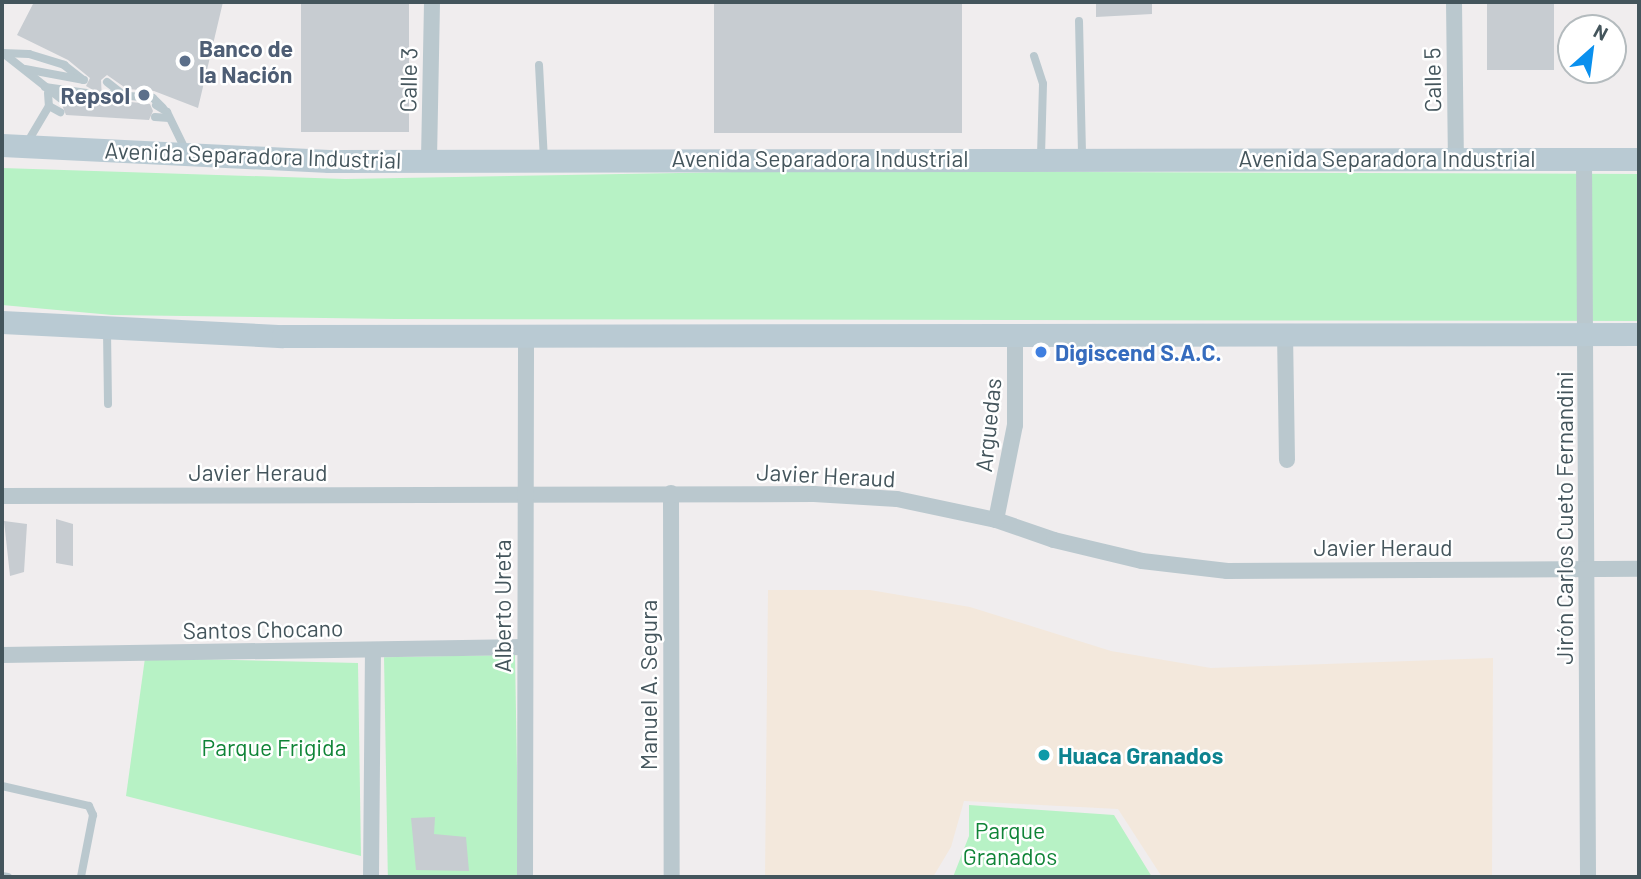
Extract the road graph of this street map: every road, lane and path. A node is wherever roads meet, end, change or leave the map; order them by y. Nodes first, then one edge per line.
1 (432, 2) edge
2 (1454, 2) edge
3 (1079, 21) dead end
4 (2, 53) edge
5 (1034, 56) dead end
6 (539, 65) dead end
7 (22, 68) junction
8 (107, 82) dead end
9 (45, 90) junction
10 (87, 93) dead end
11 (106, 94) dead end
12 (125, 96) junction
13 (61, 99) dead end
14 (49, 107) junction
15 (60, 112) dead end
16 (155, 117) dead end
17 (169, 118) junction
18 (2, 127) edge
19 (13, 145) edge
20 (190, 156) junction
21 (1041, 157) junction
22 (1082, 157) junction
23 (1456, 158) junction
24 (1584, 158) junction
25 (429, 159) junction
26 (544, 159) junction
27 (1639, 159) edge
28 (2, 322) edge
29 (107, 328) junction
30 (1285, 333) junction
31 (1015, 334) junction
32 (1585, 334) junction
33 (1639, 334) edge
34 (526, 336) junction
35 (108, 404) dead end
36 (1287, 460) dead end
37 (525, 493) junction
38 (671, 494) junction
39 (2, 496) edge
40 (996, 520) junction
41 (1587, 569) junction
42 (1639, 569) edge
43 (525, 648) junction
44 (373, 650) junction
45 (2, 655) edge
46 (2, 786) edge
47 (2, 876) edge
48 (8, 877) edge
49 (81, 877) edge
50 (371, 877) edge
51 (525, 877) edge
52 (671, 877) edge
53 (1588, 877) edge

1 - 25 street, Calle 3
2 - 23 street, Calle 5
3 - 22 lane
4 - 7 lane
4 - 7 lane
5 - 21 lane
6 - 26 lane
7 - 9 lane
8 - 12 lane
9 - 10 lane
9 - 13 lane
9 - 14 lane
11 - 12 lane
12 - 17 lane
14 - 15 lane
14 - 19 lane
16 - 17 lane
17 - 20 lane
18 - 19 main road
19 - 20 main road, Avenida Separadora Industrial
20 - 25 main road, Avenida Separadora Industrial
21 - 22 main road, Avenida Separadora Industrial
21 - 26 main road, Avenida Separadora Industrial
22 - 23 main road, Avenida Separadora Industrial
23 - 24 main road, Avenida Separadora Industrial
24 - 27 main road, Avenida Separadora Industrial
24 - 32 street, Jirón Carlos Cueto Fernandini
25 - 26 main road, Avenida Separadora Industrial
28 - 29 main road
29 - 34 main road
29 - 35 lane
30 - 31 main road
30 - 32 main road
30 - 36 street
31 - 34 main road
31 - 40 street, Arguedas
32 - 33 main road
32 - 41 street, Jirón Carlos Cueto Fernandini
34 - 37 street, Alberto Ureta
37 - 38 street, Javier Heraud
37 - 39 street, Javier Heraud
37 - 43 street, Alberto Ureta
38 - 40 street, Javier Heraud
38 - 52 street, Manuel A. Segura
40 - 41 street, Javier Heraud
41 - 42 street, Javier Heraud
41 - 53 street, Jirón Carlos Cueto Fernandini
43 - 44 street, Santos Chocano
43 - 51 street, Alberto Ureta
44 - 45 street, Santos Chocano
44 - 50 street
46 - 49 lane
47 - 48 lane

